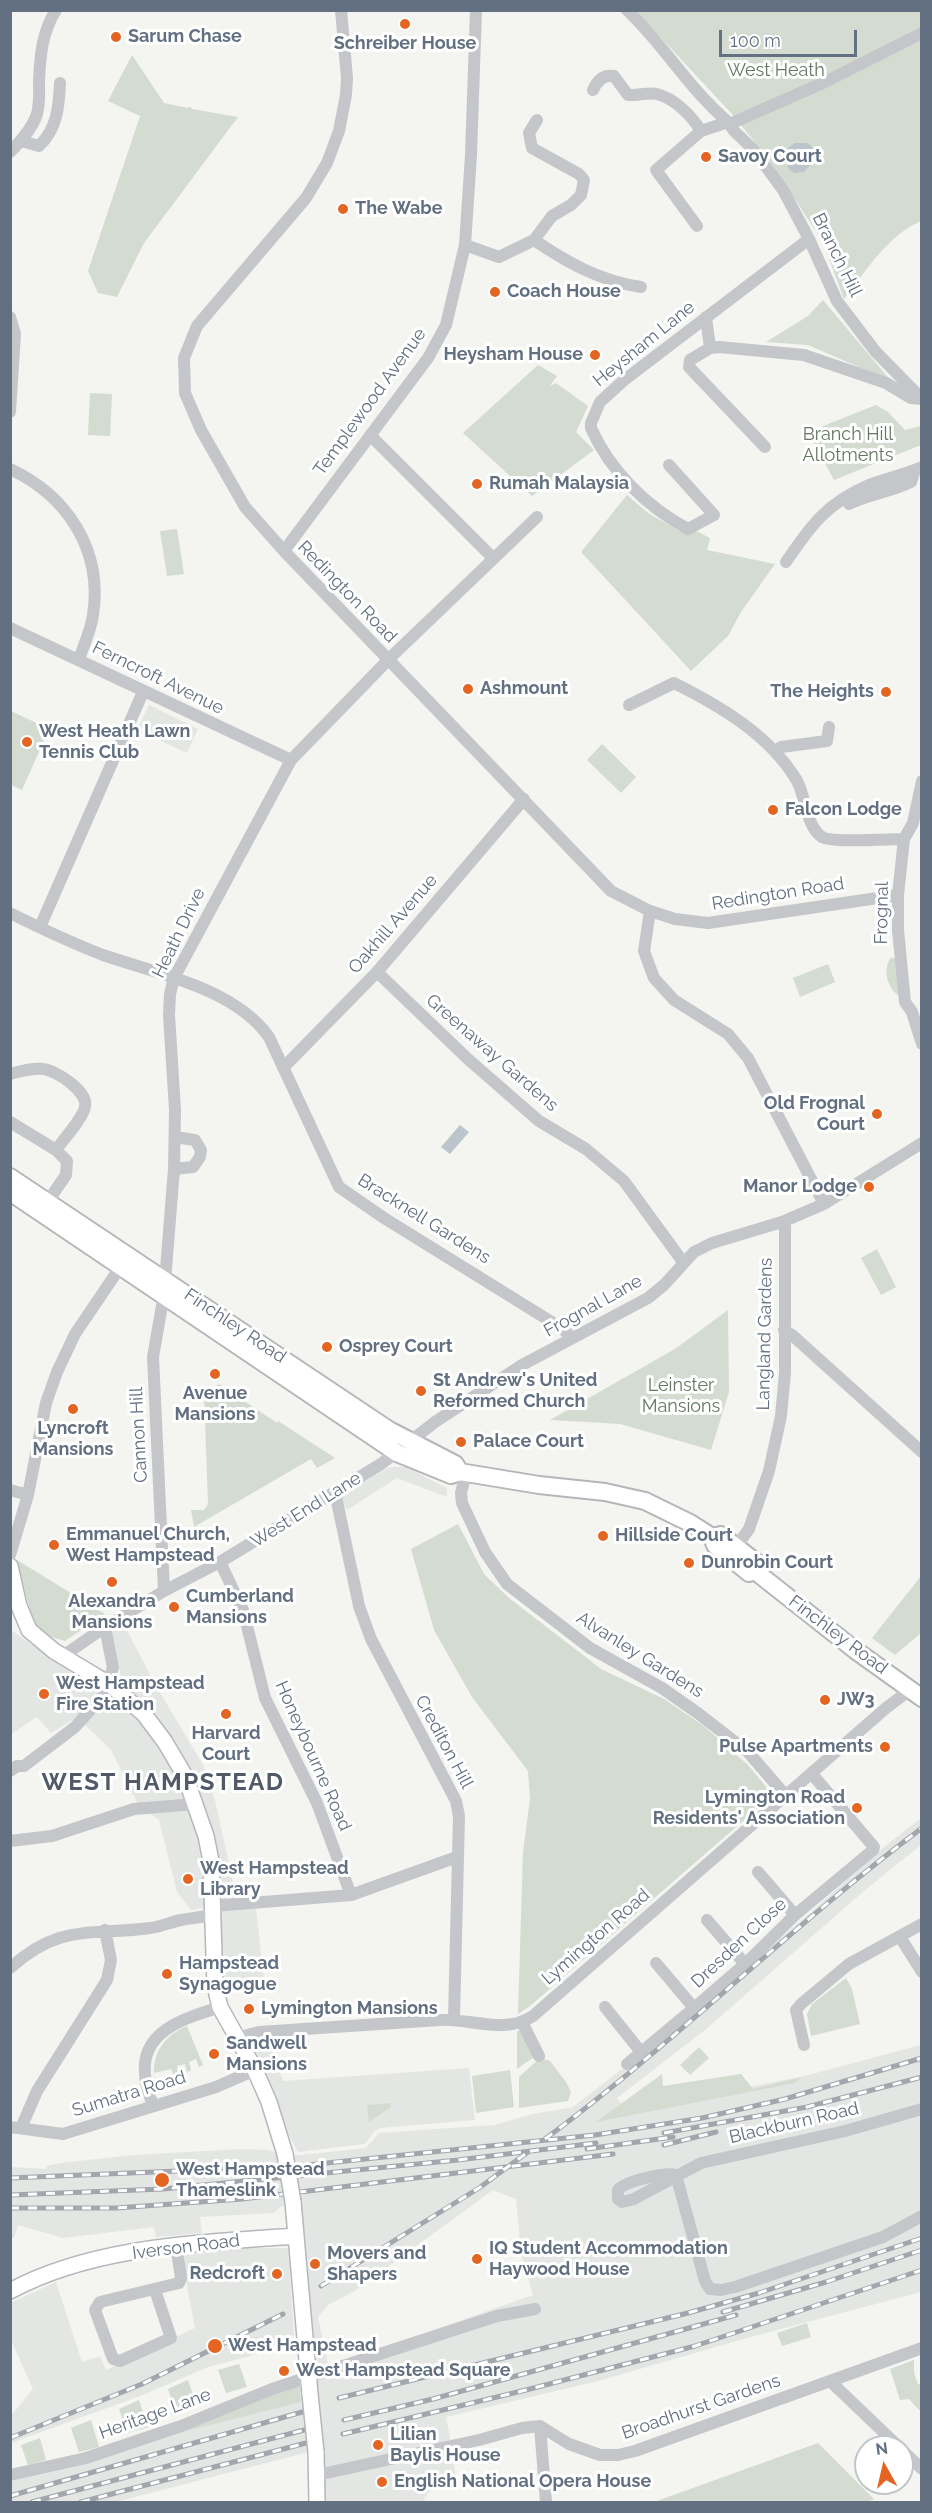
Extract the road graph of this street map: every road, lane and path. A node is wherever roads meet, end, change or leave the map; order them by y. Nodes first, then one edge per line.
1 (56, 10) edge
2 (341, 10) edge
3 (476, 10) edge
4 (627, 10) edge
5 (921, 33) edge
6 (60, 83) dead end
7 (593, 90) dead end
8 (537, 120) dead end
9 (728, 122) junction
10 (701, 131) junction
11 (21, 141) junction
12 (10, 152) edge
13 (697, 226) dead end
14 (809, 239) junction
15 (534, 240) junction
16 (465, 245) junction
17 (640, 287) dead end
18 (10, 317) edge
19 (706, 317) junction
20 (710, 348) junction
21 (921, 399) edge
22 (10, 412) edge
23 (370, 435) junction
24 (765, 447) dead end
25 (669, 465) dead end
26 (918, 468) edge
27 (10, 470) edge
28 (537, 517) dead end
29 (284, 551) junction
30 (801, 554) dead end
31 (493, 558) junction
32 (786, 562) dead end
33 (10, 628) edge
34 (79, 659) junction
35 (388, 660) junction
36 (142, 692) junction
37 (629, 705) dead end
38 (829, 727) dead end
39 (776, 751) junction
40 (291, 760) junction
41 (921, 781) edge
42 (920, 796) edge
43 (524, 799) junction
44 (904, 839) junction
45 (898, 895) junction
46 (650, 911) junction
47 (10, 914) edge
48 (40, 927) junction
49 (377, 972) junction
50 (174, 978) junction
51 (917, 1011) edge
52 (921, 1044) edge
53 (283, 1068) junction
54 (10, 1074) edge
55 (10, 1122) edge
56 (175, 1137) junction
57 (921, 1143) edge
58 (56, 1150) junction
59 (174, 1169) junction
60 (10, 1177) edge
61 (10, 1192) edge
62 (824, 1204) junction
63 (44, 1207) junction
64 (782, 1222) junction
65 (683, 1262) junction
66 (121, 1266) junction
67 (164, 1286) junction
68 (784, 1330) junction
69 (572, 1338) junction
70 (403, 1447) junction
71 (921, 1452) edge
72 (463, 1472) junction
73 (10, 1490) edge
74 (335, 1492) junction
75 (28, 1495) junction
76 (712, 1537) junction
77 (736, 1547) junction
78 (10, 1555) edge
79 (220, 1562) junction
80 (10, 1566) edge
81 (755, 1571) junction
82 (164, 1591) junction
83 (15, 1613) edge
84 (105, 1627) junction
85 (63, 1656) junction
86 (110, 1684) junction
87 (916, 1694) edge
88 (10, 1771) edge
89 (812, 1774) junction
90 (786, 1796) junction
91 (195, 1804) junction
92 (10, 1841) edge
93 (457, 1857) junction
94 (758, 1872) dead end
95 (351, 1895) junction
96 (213, 1910) junction
97 (795, 1915) junction
98 (707, 1920) dead end
99 (921, 1924) edge
100 (105, 1930) junction
101 (900, 1938) junction
102 (12, 1962) edge
103 (656, 1963) dead end
104 (745, 1964) junction
105 (921, 1972) edge
106 (220, 2007) junction
107 (605, 2007) dead end
108 (694, 2008) junction
109 (454, 2019) junction
110 (522, 2022) junction
111 (236, 2038) junction
112 (804, 2045) dead end
113 (641, 2052) junction
114 (539, 2056) dead end
115 (627, 2064) dead end
116 (255, 2070) junction
117 (153, 2106) junction
118 (921, 2109) edge
119 (16, 2127) edge
120 (921, 2216) edge
121 (296, 2236) junction
122 (176, 2245) junction
123 (155, 2290) junction
124 (10, 2291) edge
125 (535, 2309) dead end
126 (921, 2348) edge
127 (308, 2377) junction
128 (830, 2381) junction
129 (540, 2426) junction
130 (886, 2435) edge
131 (10, 2475) edge
132 (317, 2475) junction
133 (317, 2502) edge
134 (546, 2502) edge

1 - 11 street
2 - 29 street, Redington Road
3 - 16 street, Templewood Avenue
4 - 9 street, Branch Hill
5 - 9 street
6 - 11 street
7 - 10 street
8 - 15 street
9 - 10 street
9 - 14 street, Branch Hill
10 - 13 street
11 - 12 street
14 - 19 street, Heysham Lane
14 - 21 street, Branch Hill
15 - 16 street
15 - 17 street
16 - 23 street, Templewood Avenue
18 - 22 street
19 - 20 street
19 - 25 street, Heysham Lane
20 - 21 street
20 - 24 street
23 - 29 street, Templewood Avenue
23 - 31 street
26 - 30 street
26 - 32 street
27 - 34 street
28 - 31 street, Heath Drive
29 - 35 street, Redington Road
31 - 35 street, Heath Drive
33 - 34 street, Ferncroft Avenue
34 - 36 street, Ferncroft Avenue
35 - 40 street, Heath Drive
35 - 43 street, Redington Road
36 - 40 street, Ferncroft Avenue
36 - 48 street
37 - 39 street
38 - 39 street
39 - 44 street
40 - 50 street, Heath Drive
41 - 42 street, Frognal
42 - 44 street, Frognal
43 - 46 street, Redington Road
43 - 49 street, Oakhill Avenue
44 - 45 street, Frognal
45 - 46 street, Redington Road
45 - 51 street, Frognal
46 - 62 street
47 - 48 street, Bracknell Gardens
48 - 50 street, Bracknell Gardens
49 - 53 street, Oakhill Avenue
49 - 65 street, Greenaway Gardens
50 - 53 street, Bracknell Gardens
50 - 56 street, Heath Drive
51 - 52 street, Frognal
53 - 69 street, Bracknell Gardens
54 - 58 street
55 - 58 street
56 - 59 street, Heath Drive
56 - 59 street
57 - 62 street, Frognal Lane
58 - 63 street
59 - 67 street, Heath Drive
60 - 63 highway, Finchley Road
61 - 63 highway, Finchley Road
62 - 64 street, Frognal Lane
63 - 66 highway, Finchley Road
63 - 67 highway, Finchley Road
64 - 65 street, Frognal Lane
64 - 68 street, Langland Gardens
65 - 69 street, Frognal Lane
66 - 67 highway, Finchley Road
66 - 75 street
67 - 70 highway, Finchley Road
67 - 82 street, Cannon Hill
68 - 71 street
68 - 77 street, Langland Gardens
69 - 70 street, Frognal Lane
70 - 72 highway, Finchley Road
70 - 74 street, West End Lane
72 - 76 highway, Finchley Road
72 - 90 street, Alvanley Gardens
73 - 75 street
74 - 79 street, West End Lane
74 - 93 street, Crediton Hill
75 - 78 street
76 - 77 highway, Finchley Road
76 - 81 highway, Finchley Road
77 - 81 highway, Finchley Road
79 - 82 street, West End Lane
79 - 95 street, Honeybourne Road
80 - 83 main road
81 - 87 highway, Finchley Road
82 - 84 street, West End Lane
83 - 85 main road
84 - 85 street, West End Lane
84 - 86 street
85 - 86 main road
86 - 88 street
86 - 91 main road
87 - 89 street, Lymington Road
89 - 90 street, Lymington Road
89 - 97 street, Dresden Close
90 - 110 street, Lymington Road
91 - 92 street
91 - 96 main road
93 - 95 street
93 - 109 street, Crediton Hill
94 - 97 street
95 - 96 street
96 - 100 street
96 - 106 main road
97 - 104 street, Dresden Close
98 - 104 street
99 - 101 street
100 - 102 street
100 - 119 street
101 - 105 street
101 - 112 street
103 - 108 street
104 - 108 street, Dresden Close
106 - 111 main road
106 - 117 street
107 - 113 street
108 - 113 street, Dresden Close
109 - 110 street
109 - 111 street
110 - 114 street
111 - 116 main road
113 - 115 street, Dresden Close
116 - 117 street, Sumatra Road
116 - 121 main road, bridge
117 - 119 street, Sumatra Road
118 - 120 street, Blackburn Road
121 - 122 main road, Iverson Road
121 - 127 main road
122 - 123 street
122 - 124 main road, Iverson Road
123 - 123 street
125 - 127 street
126 - 128 street, Broadhurst Gardens
127 - 131 street, Heritage Lane
127 - 132 main road, bridge
128 - 129 street, Broadhurst Gardens
128 - 130 street
129 - 132 street
129 - 134 street
132 - 133 main road

